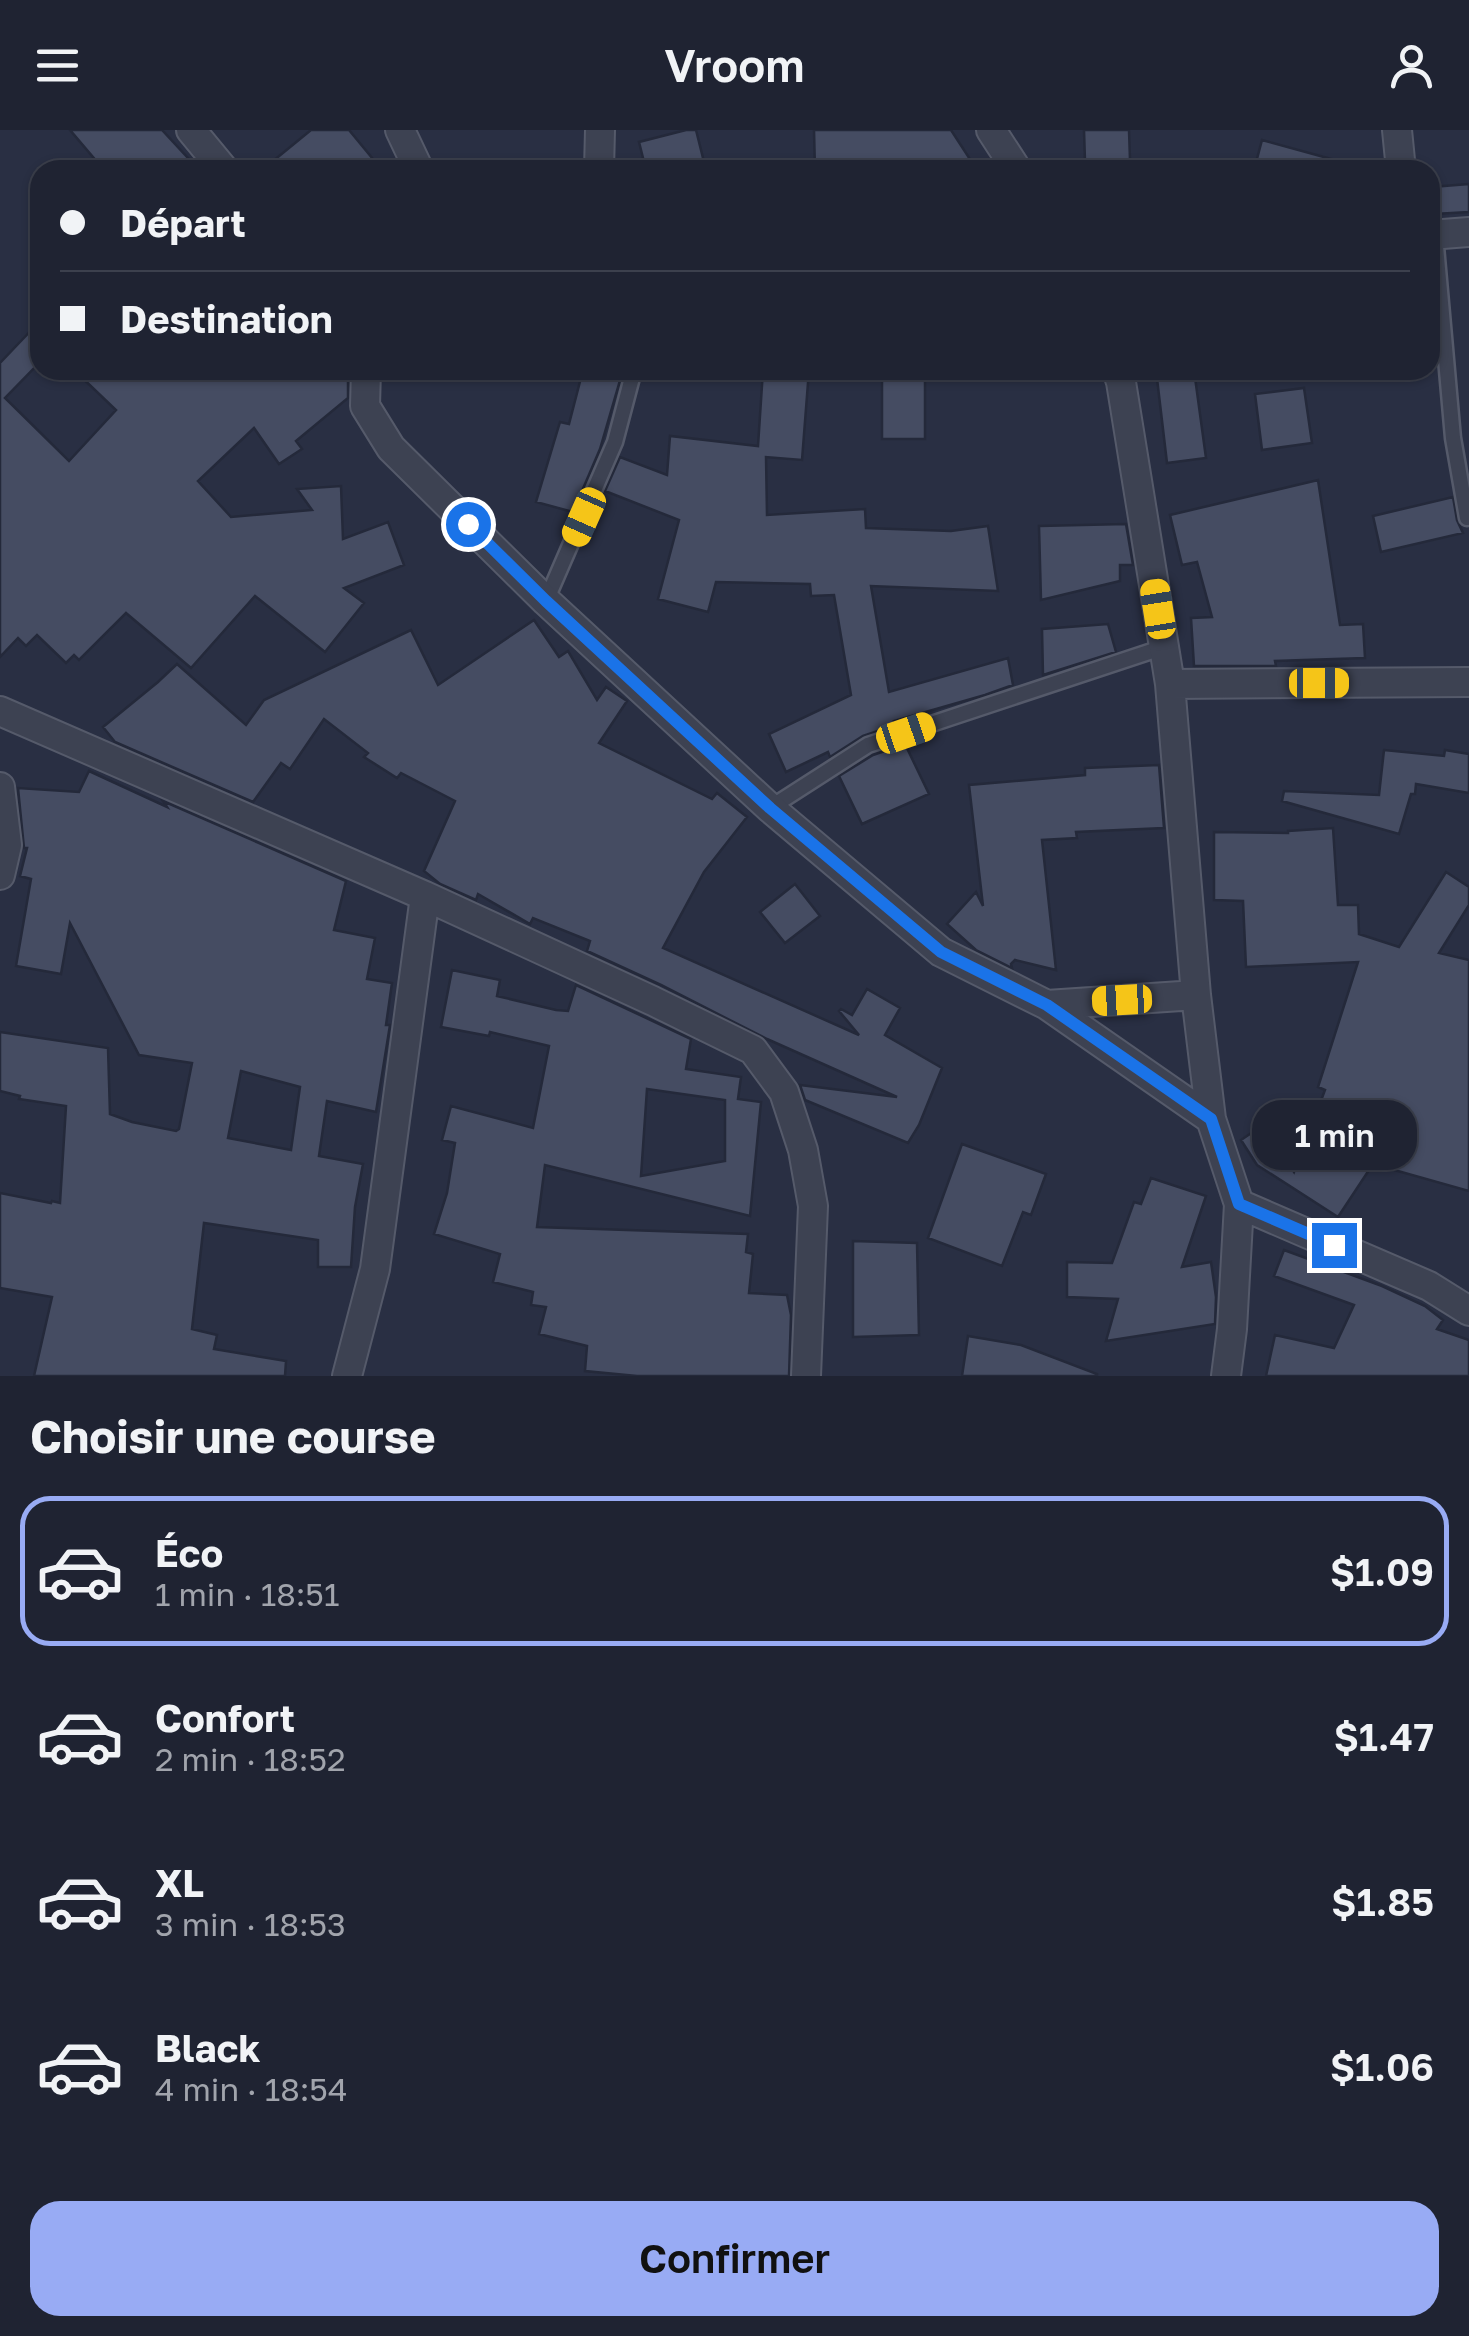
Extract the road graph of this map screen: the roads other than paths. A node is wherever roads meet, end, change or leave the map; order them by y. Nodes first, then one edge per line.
1 (191, 130) edge
2 (400, 130) edge
3 (600, 130) edge
4 (991, 130) edge
5 (1397, 130) edge
6 (216, 160) edge
7 (414, 160) edge
8 (598, 160) edge
9 (1010, 160) edge
10 (1401, 160) edge
11 (1469, 232) edge
12 (1440, 234) edge
13 (1440, 306) edge
14 (366, 380) edge
15 (631, 380) edge
16 (1120, 380) edge
17 (1467, 518) edge
18 (546, 601) junction
19 (1164, 647) junction
20 (1469, 682) edge
21 (1170, 684) junction
22 (0, 711) edge
23 (0, 788) edge
24 (770, 808) junction
25 (0, 875) edge
26 (425, 896) junction
27 (1196, 995) junction
28 (1047, 1005) junction
29 (1211, 1119) junction
30 (1239, 1204) junction
31 (1469, 1311) edge
32 (347, 1376) edge
33 (806, 1376) edge
34 (1226, 1376) edge

1 - 6 street
2 - 7 street
3 - 8 street
4 - 9 street
5 - 10 street
11 - 12 street
13 - 17 lane
14 - 18 street
15 - 18 lane
16 - 19 street
18 - 24 street
19 - 21 street
19 - 24 lane
20 - 21 street
21 - 27 street
22 - 26 street
23 - 25 street
24 - 28 street
26 - 32 street
26 - 33 street
27 - 28 street
27 - 29 street
28 - 29 street
29 - 30 street
30 - 31 street
30 - 34 street

